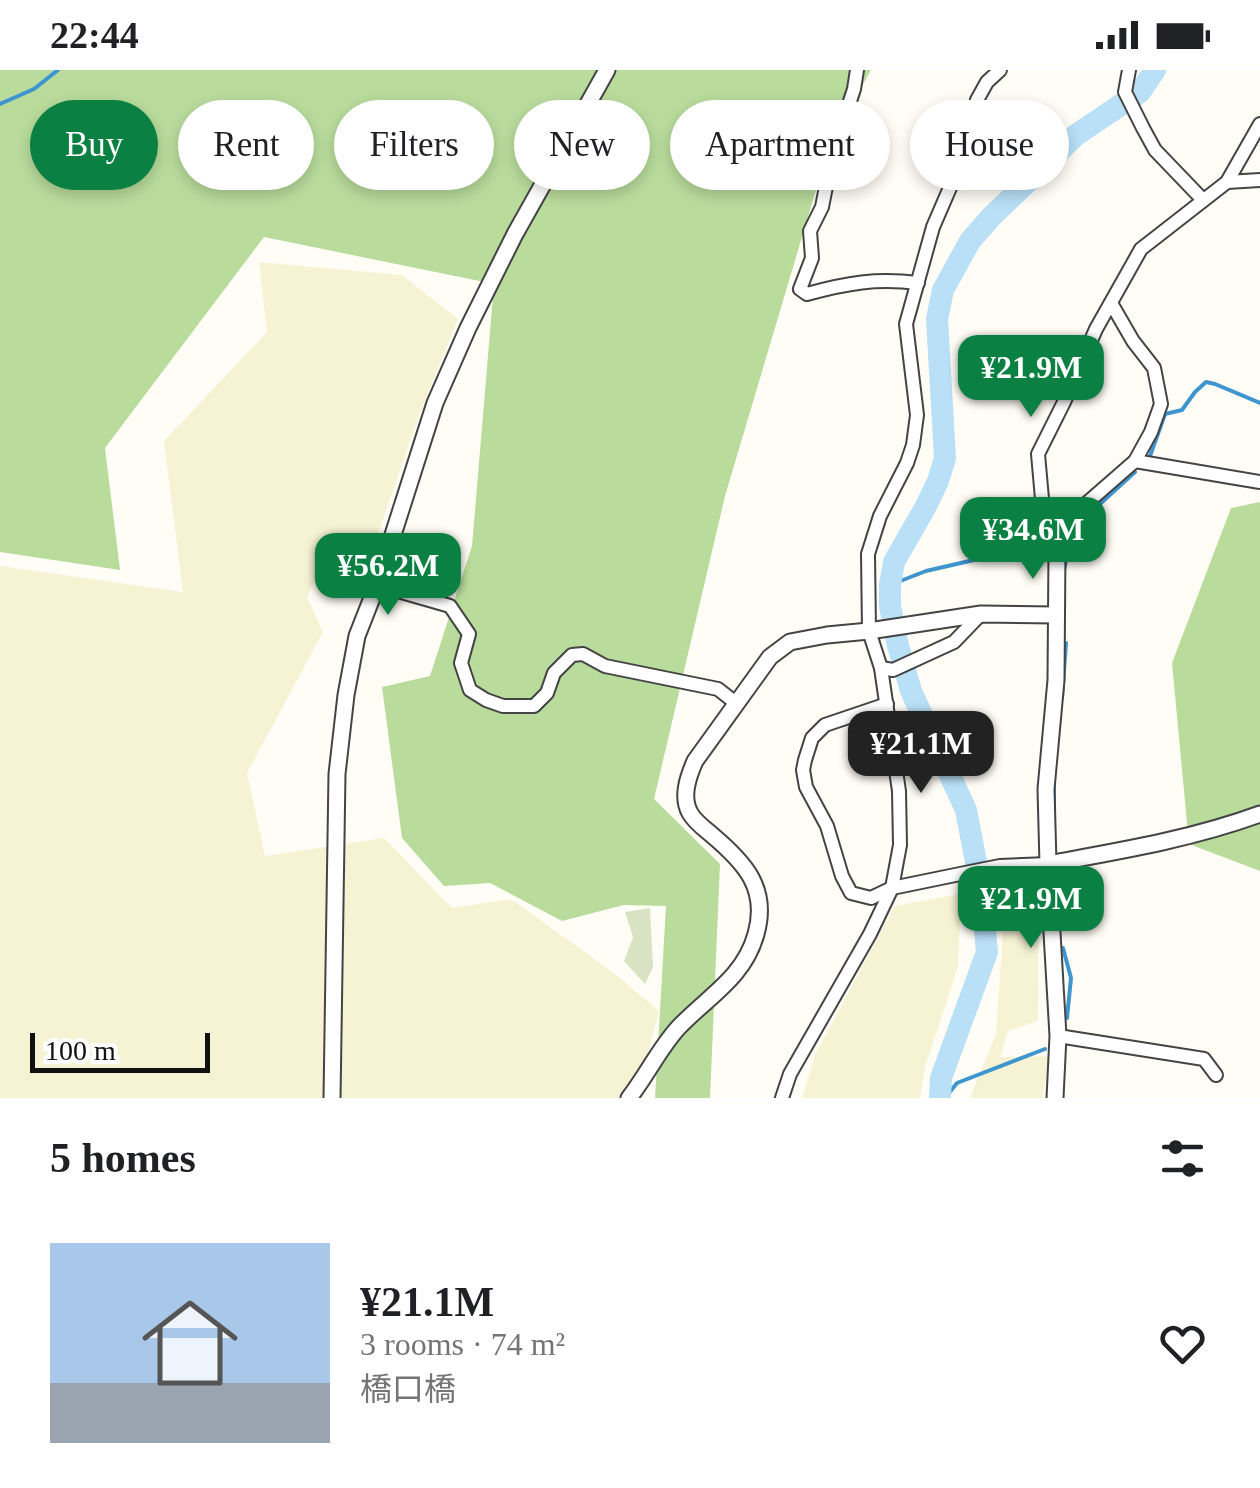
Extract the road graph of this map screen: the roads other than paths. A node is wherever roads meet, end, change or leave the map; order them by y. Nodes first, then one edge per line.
1 (607, 70) edge
2 (858, 70) edge
3 (1000, 70) edge
4 (1129, 70) edge
5 (1260, 124) edge
6 (1260, 180) edge
7 (1228, 182) junction
8 (1203, 200) junction
9 (918, 283) junction
10 (1110, 303) junction
11 (1136, 461) junction
12 (1260, 482) edge
13 (1056, 550) junction
14 (377, 584) junction
15 (981, 614) junction
16 (1055, 614) junction
17 (874, 630) junction
18 (887, 669) junction
19 (737, 704) junction
20 (887, 704) junction
21 (1260, 814) edge
22 (1048, 864) junction
23 (892, 888) junction
24 (1058, 1036) junction
25 (1216, 1075) dead end
26 (332, 1098) edge
27 (630, 1098) edge
28 (782, 1098) edge
29 (1054, 1098) edge

1 - 14 street
2 - 9 street
3 - 9 street
4 - 8 street
5 - 7 street
6 - 7 street
7 - 8 street
8 - 10 street
9 - 17 street
10 - 11 street
10 - 13 street
11 - 12 street
11 - 13 street
13 - 16 street
14 - 19 street
14 - 26 street
15 - 16 street
15 - 17 street
15 - 18 street
16 - 22 street
17 - 18 street
17 - 19 street
18 - 20 street
19 - 27 street
20 - 23 street
20 - 23 street
21 - 22 street
22 - 23 street
22 - 24 street
23 - 28 street
24 - 25 street
24 - 29 street

